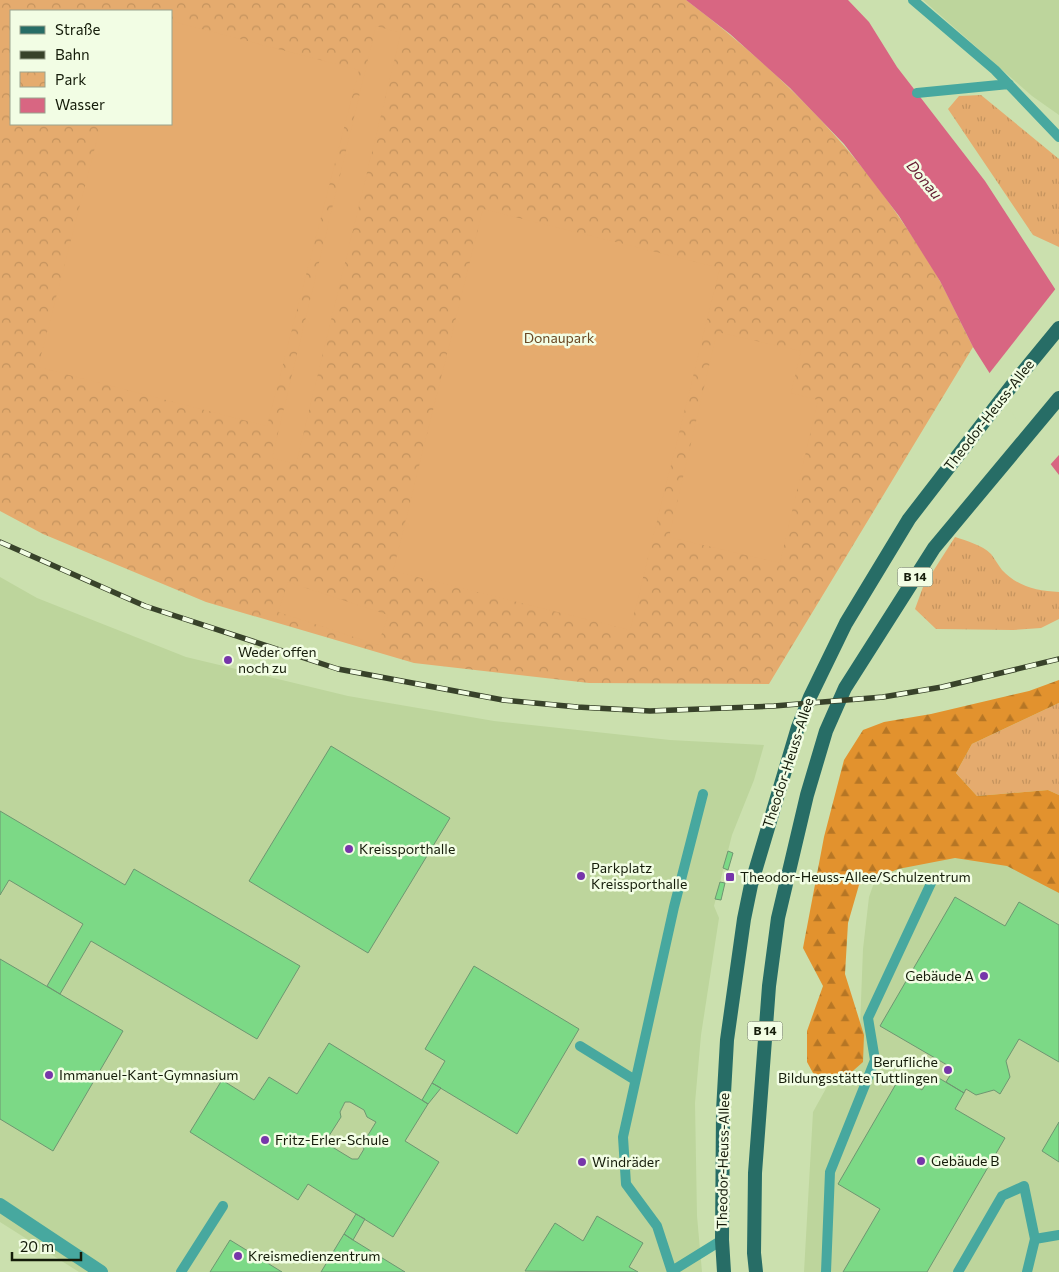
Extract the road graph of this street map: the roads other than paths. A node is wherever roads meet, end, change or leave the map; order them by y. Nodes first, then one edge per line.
1 (912, 0) edge
2 (1009, 84) junction
3 (917, 93) dead end
4 (1059, 137) edge
5 (1059, 328) edge
6 (1059, 398) edge
7 (703, 794) dead end
8 (932, 881) dead end
9 (580, 1046) dead end
10 (636, 1080) junction
11 (0, 1205) edge
12 (223, 1206) dead end
13 (1059, 1235) edge
14 (1035, 1239) junction
15 (722, 1240) junction
16 (672, 1271) edge
17 (101, 1272) edge
18 (181, 1272) edge
19 (724, 1272) edge
20 (756, 1272) edge
21 (826, 1272) edge
22 (958, 1272) edge
23 (1027, 1272) edge

1 - 2 lane
2 - 3 lane
2 - 4 lane
5 - 15 main road, Theodor-Heuss-Allee / B 14
6 - 20 main road, Theodor-Heuss-Allee / B 14
7 - 10 lane
8 - 21 lane
9 - 10 lane
10 - 16 lane
11 - 17 street
12 - 18 lane
13 - 14 lane
14 - 22 lane
14 - 23 lane
15 - 16 lane
15 - 19 main road, Theodor-Heuss-Allee / B 14

